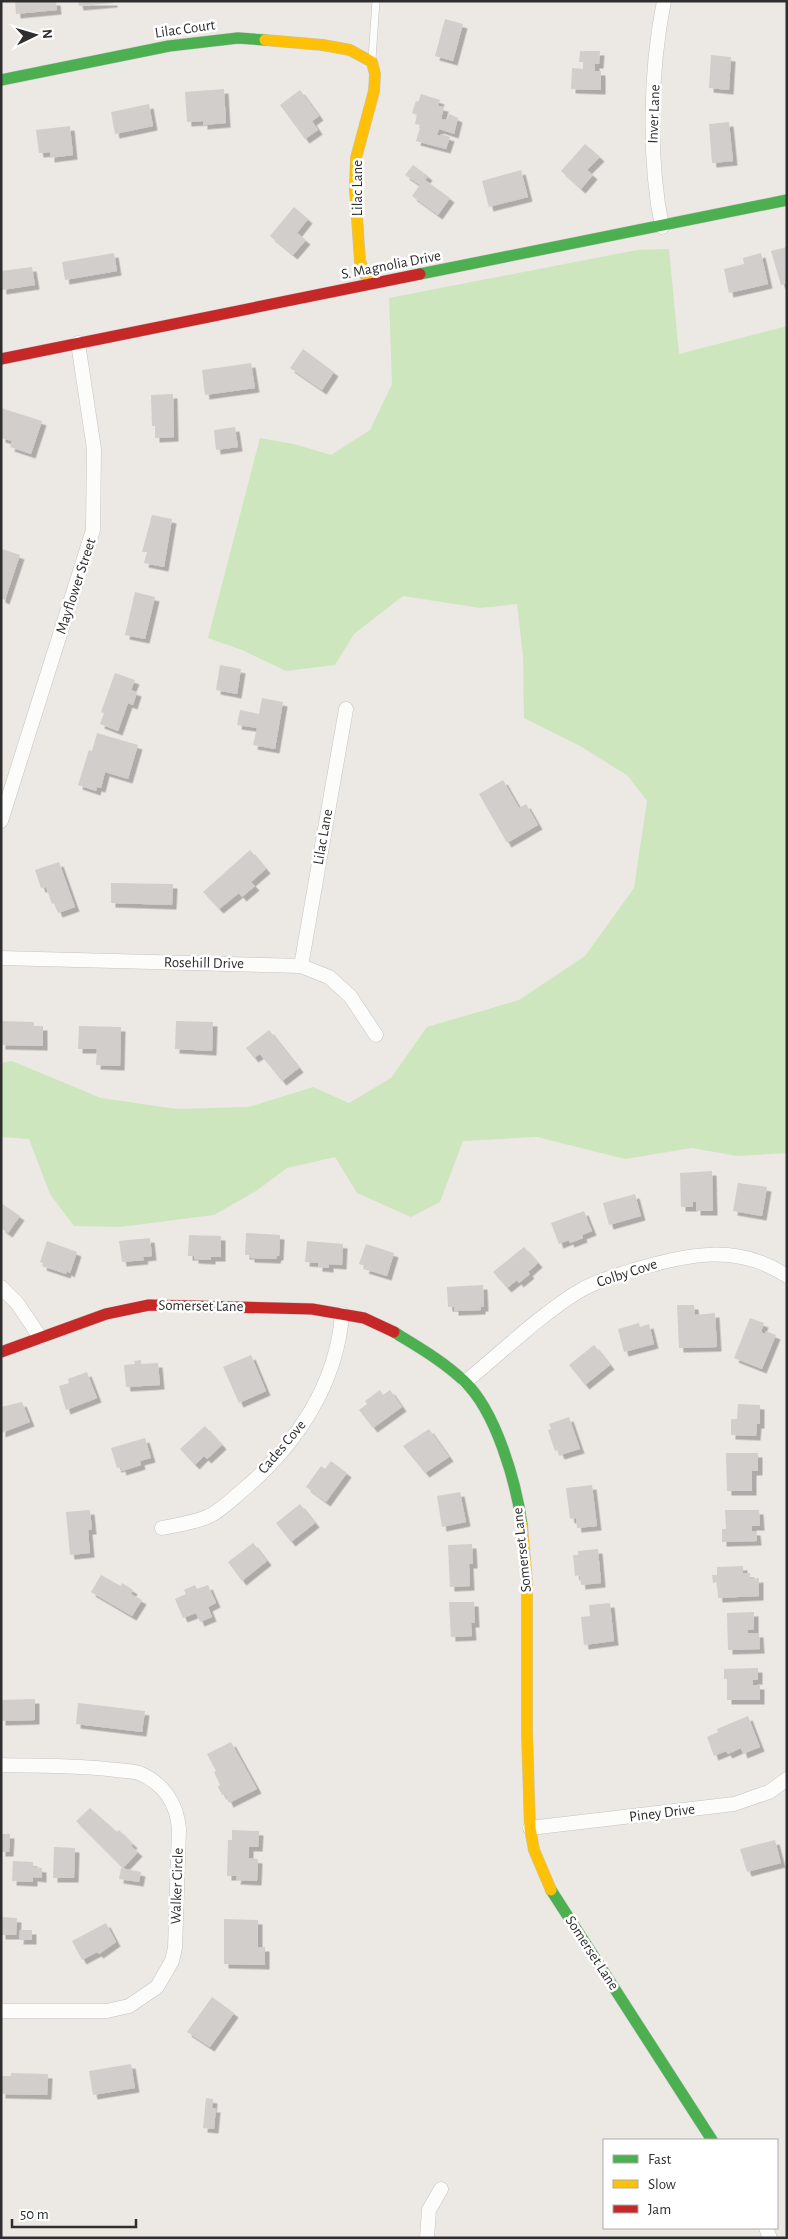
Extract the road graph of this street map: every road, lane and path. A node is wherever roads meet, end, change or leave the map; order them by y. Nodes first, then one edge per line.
1 (376, 1) edge
2 (664, 1) edge
3 (372, 62) junction
4 (1, 80) edge
5 (787, 200) edge
6 (662, 227) junction
7 (369, 284) junction
8 (78, 343) junction
9 (1, 359) edge
10 (346, 709) dead end
11 (1, 821) edge
12 (1, 958) edge
13 (301, 966) junction
14 (376, 1035) dead end
15 (787, 1276) edge
16 (1, 1287) edge
17 (342, 1314) junction
18 (40, 1337) junction
19 (1, 1352) edge
20 (465, 1382) junction
21 (162, 1528) dead end
22 (1, 1765) edge
23 (786, 1780) edge
24 (530, 1828) junction
25 (1, 2011) edge
26 (711, 2139) edge
27 (441, 2189) dead end
28 (427, 2238) edge

1 - 3 lane
2 - 6 street, Inver Lane
3 - 4 street, Lilac Court
3 - 7 street, Lilac Lane
5 - 6 street, S. Magnolia Drive
6 - 7 street, S. Magnolia Drive
7 - 8 street, S. Magnolia Drive
8 - 9 street, S. Magnolia Drive
8 - 11 street, Mayflower Street
10 - 13 street, Lilac Lane
12 - 13 street, Rosehill Drive
13 - 14 street, Rosehill Drive
15 - 20 street, Colby Cove
16 - 18 street
17 - 18 street, Somerset Lane
17 - 20 street, Somerset Lane
17 - 21 street, Cades Cove
18 - 19 street, Somerset Lane
20 - 24 street, Somerset Lane
22 - 25 street, Walker Circle
23 - 24 street, Piney Drive
24 - 26 street, Somerset Lane
27 - 28 street

